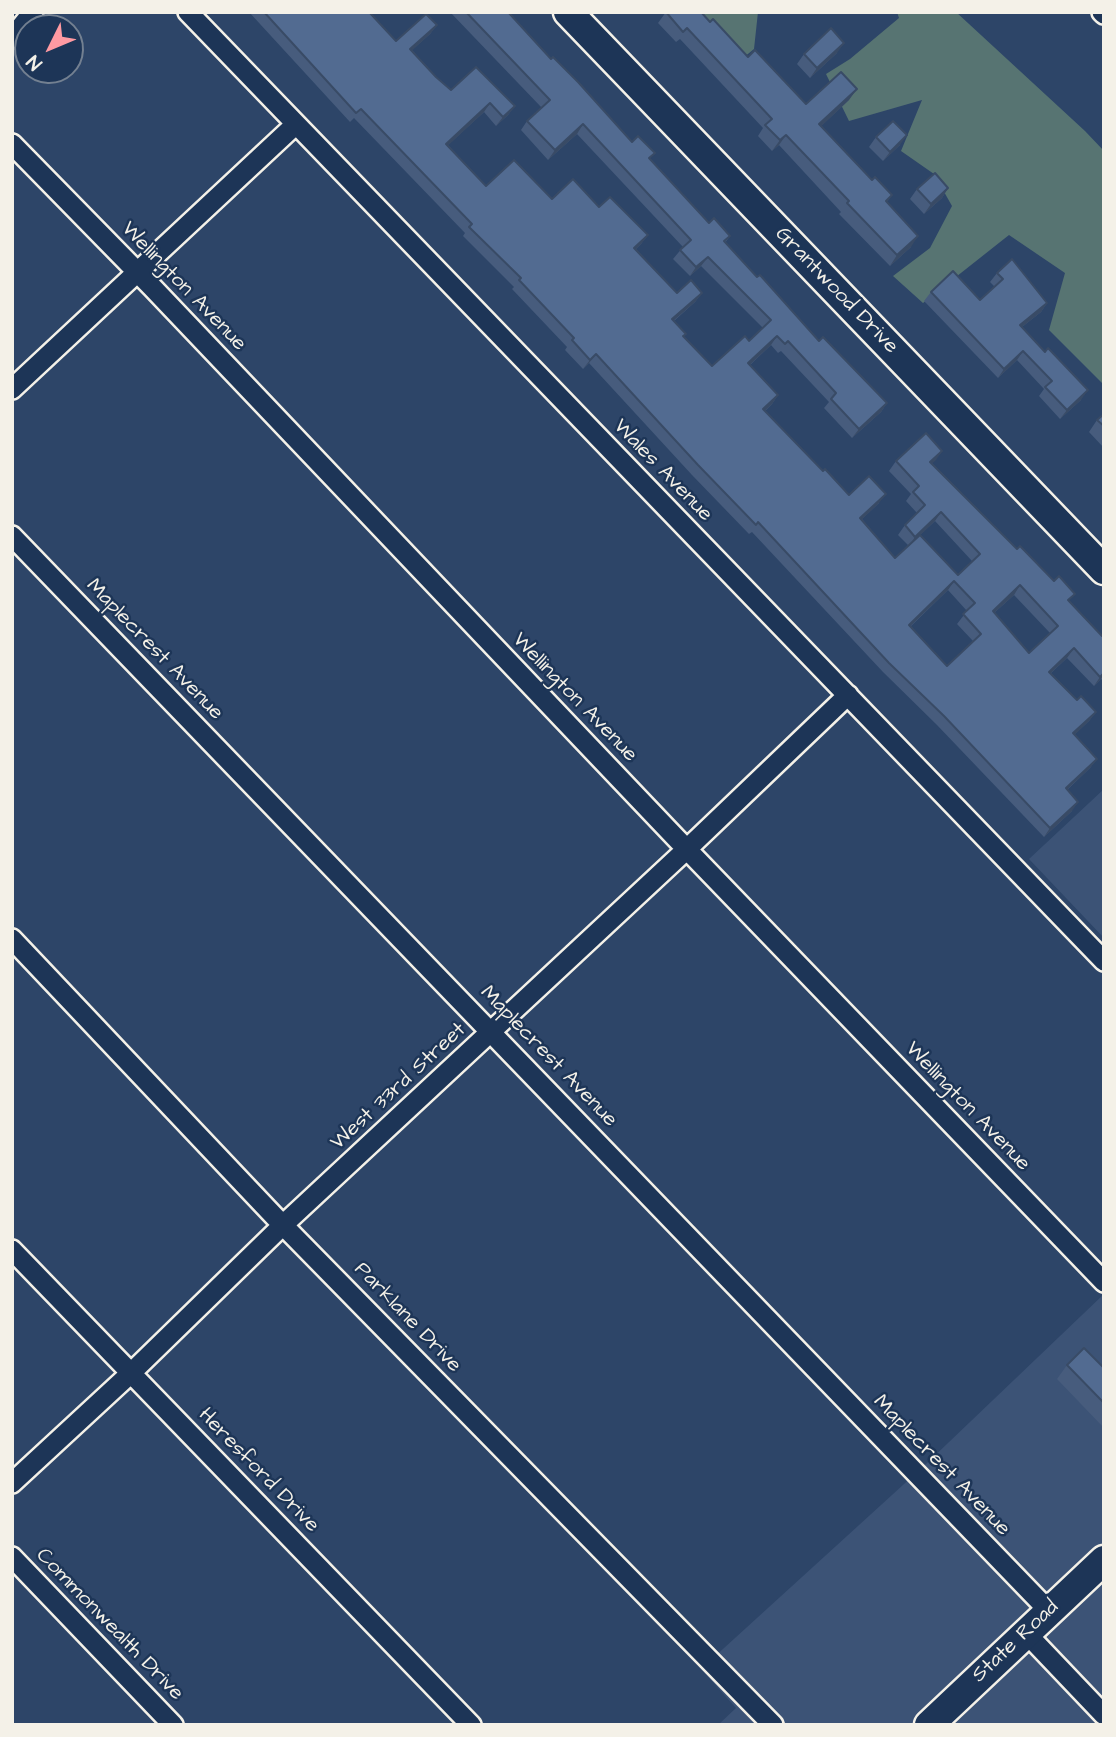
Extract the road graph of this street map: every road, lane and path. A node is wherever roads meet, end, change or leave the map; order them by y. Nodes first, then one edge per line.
1 (33, 12) edge
2 (188, 12) edge
3 (568, 12) edge
4 (12, 38) edge
5 (295, 125) junction
6 (12, 144) edge
7 (137, 272) junction
8 (12, 389) edge
9 (12, 536) edge
10 (1104, 570) edge
11 (848, 695) junction
12 (687, 849) junction
13 (12, 939) edge
14 (1104, 961) edge
15 (492, 1032) junction
16 (283, 1224) junction
17 (12, 1250) edge
18 (1104, 1282) edge
19 (131, 1373) junction
20 (12, 1483) edge
21 (12, 1557) edge
22 (1104, 1560) edge
23 (1049, 1611) junction
24 (1026, 1633) junction
25 (1104, 1716) edge
26 (173, 1725) edge
27 (471, 1725) edge
28 (773, 1725) edge
29 (929, 1725) edge

1 - 4 street
2 - 5 street, Wales Avenue
3 - 10 street, Grantwood Drive
5 - 7 street
5 - 11 street, Wales Avenue
6 - 7 street, Wellington Avenue
7 - 8 street
7 - 12 street, Wellington Avenue
9 - 15 street, Maplecrest Avenue
11 - 12 street, West 33rd Street
11 - 14 street, Wales Avenue
12 - 15 street, West 33rd Street
12 - 18 street, Wellington Avenue
13 - 16 street, Parklane Drive
15 - 16 street, West 33rd Street
15 - 23 street, Maplecrest Avenue
16 - 19 street, West 33rd Street
16 - 28 street, Parklane Drive
17 - 19 street, Heresford Drive
19 - 20 street, West 33rd Street
19 - 27 street, Heresford Drive
21 - 26 street, Commonwealth Drive
22 - 23 street, State Road
23 - 24 street, State Road
24 - 25 street
24 - 29 street, State Road

